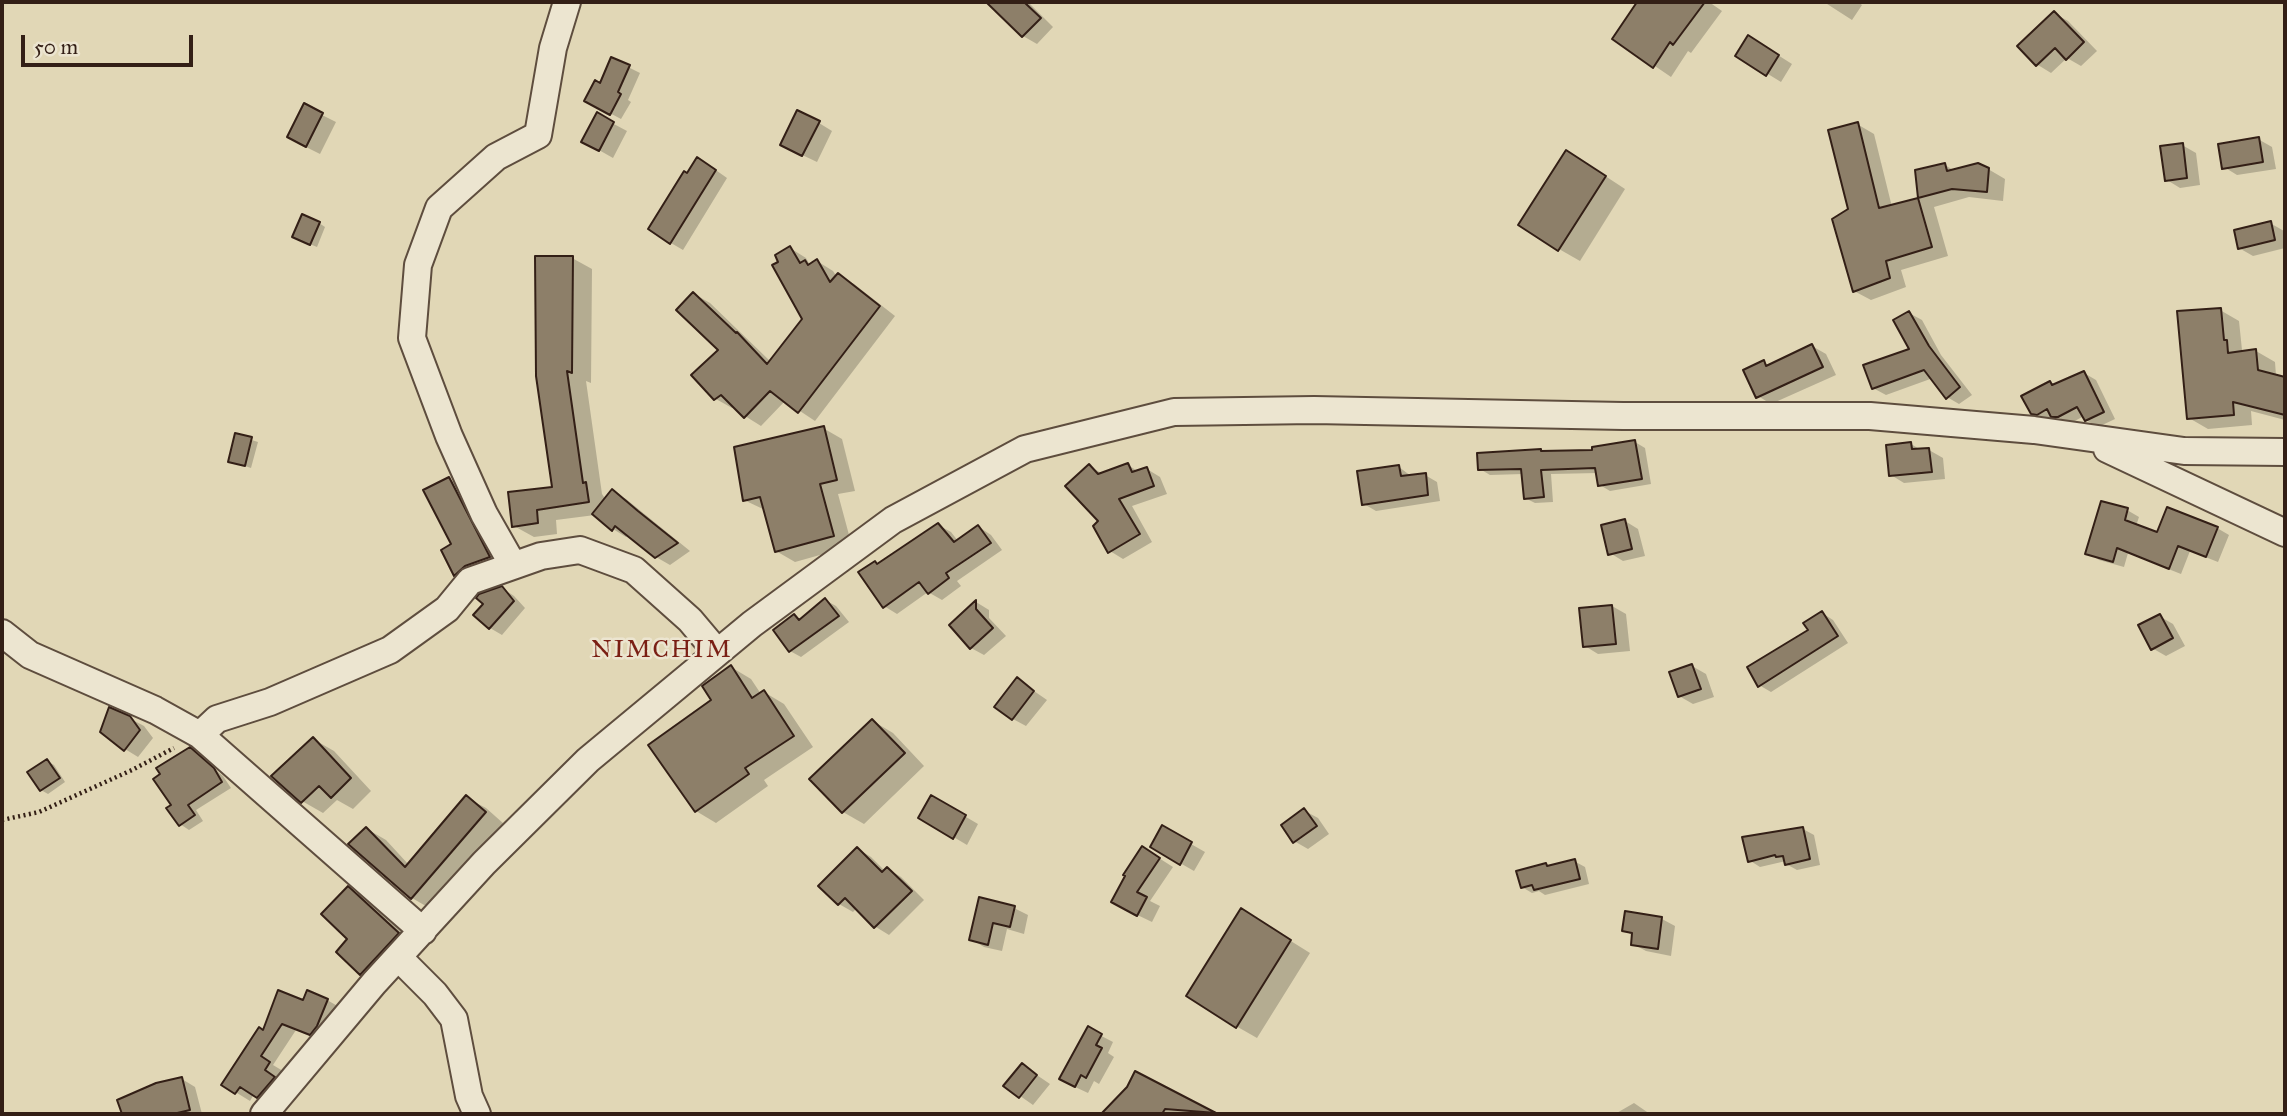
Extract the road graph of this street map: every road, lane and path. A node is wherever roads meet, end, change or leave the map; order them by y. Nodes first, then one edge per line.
1 (567, 2) edge
2 (2084, 437) junction
3 (2285, 452) edge
4 (2285, 533) edge
5 (513, 565) junction
6 (2, 633) edge
7 (717, 652) junction
8 (200, 735) junction
9 (2, 820) edge
10 (423, 931) junction
11 (398, 957) junction
12 (264, 1114) edge
13 (477, 1114) edge

1 - 5 street
2 - 3 street
2 - 4 street
2 - 7 street
5 - 7 street
5 - 8 street
6 - 8 street
7 - 10 street
8 - 9 path
8 - 10 street
10 - 11 street
11 - 12 street
11 - 13 street

